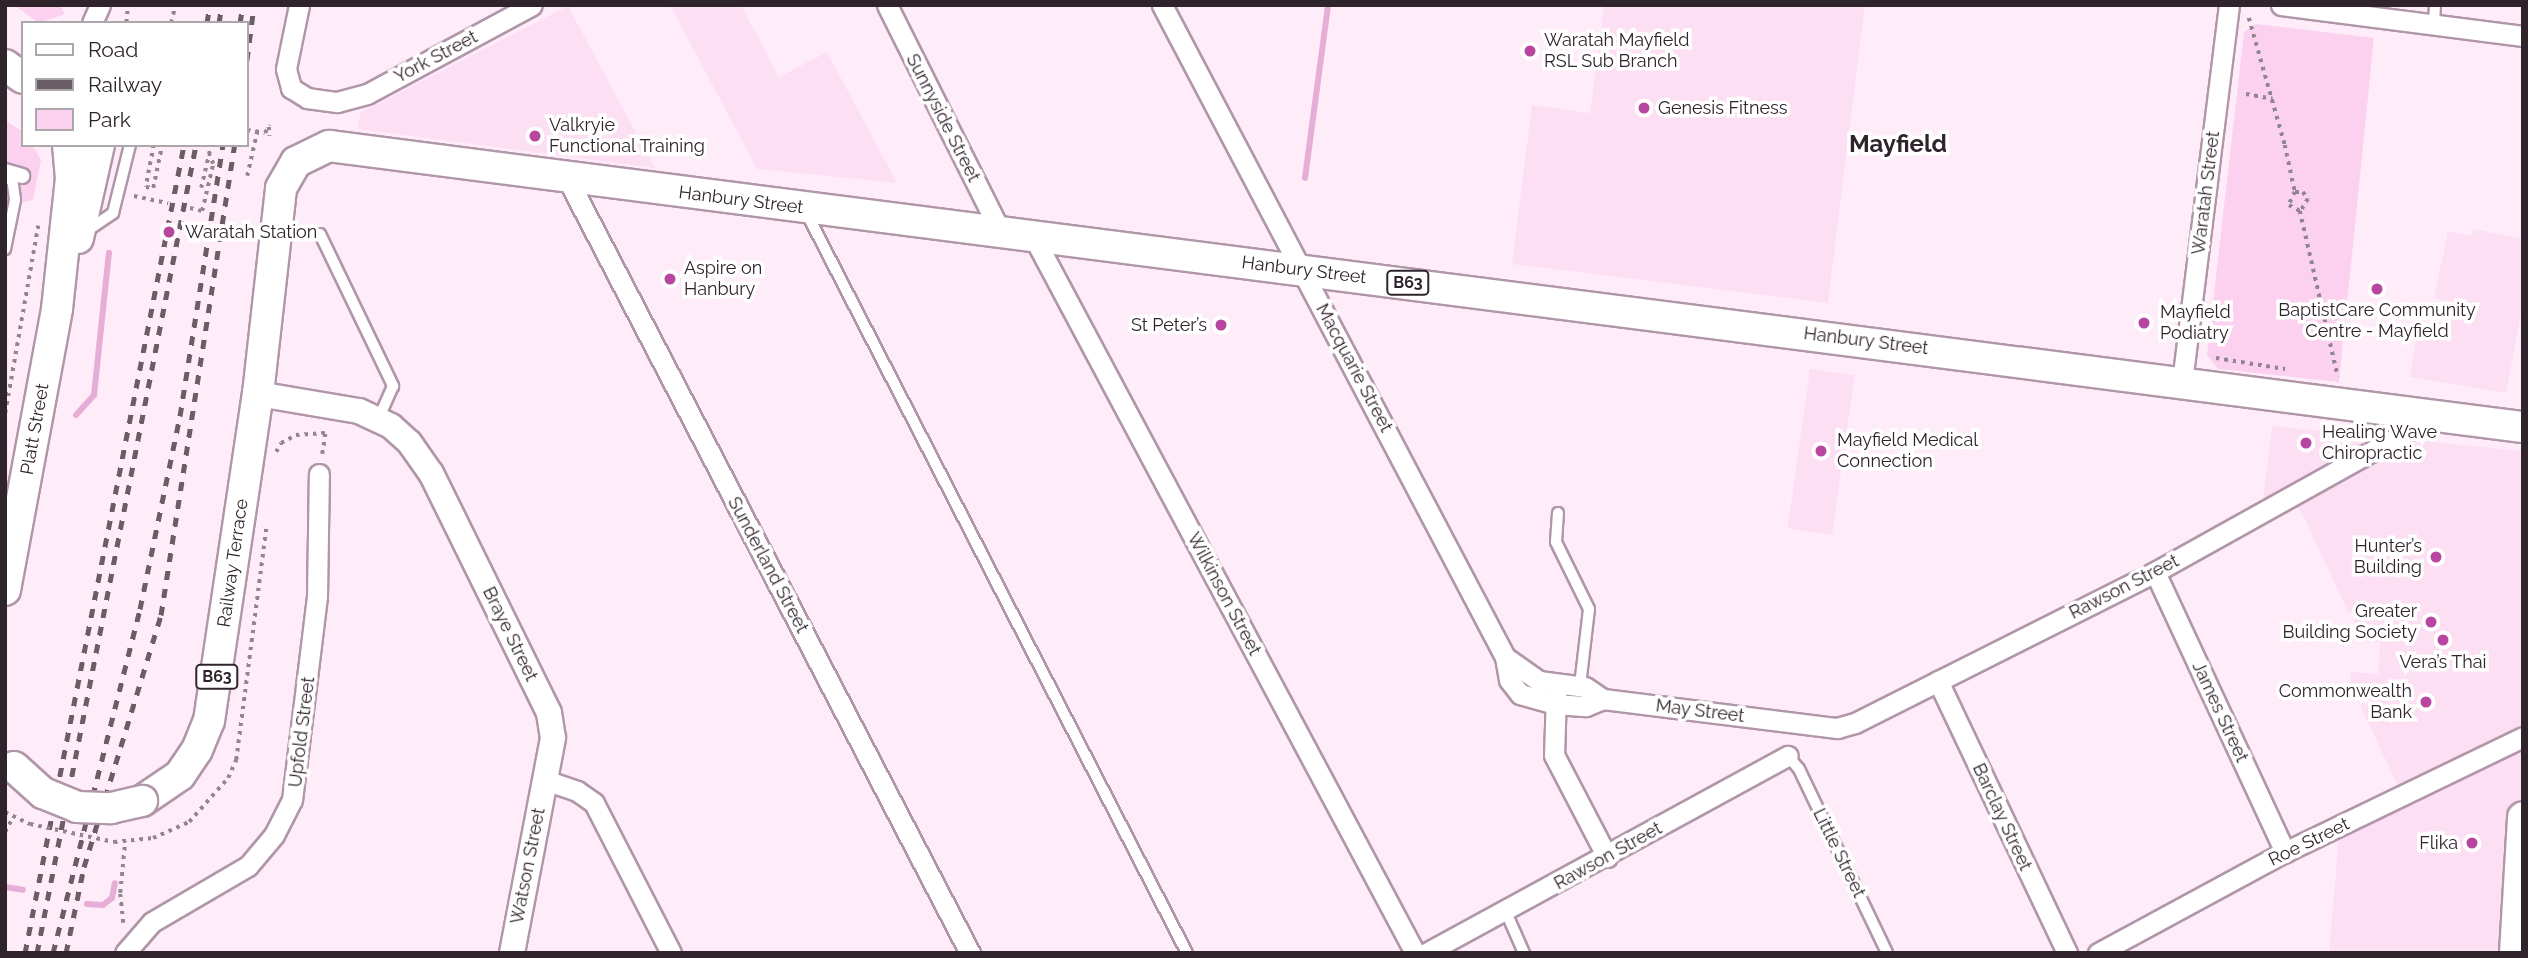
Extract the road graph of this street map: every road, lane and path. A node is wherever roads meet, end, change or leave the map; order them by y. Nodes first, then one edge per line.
1 (101, 5) edge
2 (299, 5) edge
3 (532, 5) edge
4 (887, 5) edge
5 (1162, 5) edge
6 (2229, 5) edge
7 (2248, 5) edge
8 (2281, 5) edge
9 (2435, 15) edge
10 (93, 21) edge
11 (2523, 36) edge
12 (5, 42) edge
13 (21, 53) edge
14 (5, 65) edge
15 (21, 77) edge
16 (2246, 94) dead end
17 (2273, 99) junction
18 (248, 130) edge
19 (257, 132) junction
20 (270, 136) dead end
21 (69, 147) edge
22 (76, 147) edge
23 (98, 147) edge
24 (130, 147) edge
25 (154, 147) edge
26 (162, 147) edge
27 (211, 147) edge
28 (209, 155) junction
29 (296, 162) joint
30 (5, 171) edge
31 (22, 176) dead end
32 (247, 176) dead end
33 (566, 178) junction
34 (5, 179) edge
35 (78, 181) junction
36 (153, 188) junction
37 (201, 188) dead end
38 (2295, 192) junction
39 (139, 197) dead end
40 (151, 200) junction
41 (168, 203) dead end
42 (190, 208) dead end
43 (804, 208) junction
44 (2300, 211) junction
45 (40, 217) dead end
46 (1000, 231) junction
47 (320, 234) dead end
48 (79, 235) junction
49 (1034, 236) junction
50 (5, 249) edge
51 (1302, 270) junction
52 (57, 309) junction
53 (2216, 358) dead end
54 (2297, 371) dead end
55 (2325, 375) dead end
56 (2182, 382) junction
57 (257, 394) junction
58 (5, 413) edge
59 (2439, 413) junction
60 (379, 419) junction
61 (2523, 426) edge
62 (319, 474) dead end
63 (1558, 513) dead end
64 (2155, 572) junction
65 (5, 590) edge
66 (1938, 681) junction
67 (1580, 686) junction
68 (1556, 694) junction
69 (1603, 699) junction
70 (1797, 723) joint
71 (2523, 737) edge
72 (1788, 756) joint
73 (10, 760) edge
74 (545, 780) junction
75 (5, 812) edge
76 (13, 817) junction
77 (2523, 817) edge
78 (30, 824) dead end
79 (5, 832) edge
80 (125, 841) dead end
81 (2286, 852) junction
82 (1608, 858) junction
83 (1506, 912) junction
84 (130, 945) edge
85 (512, 953) edge
86 (671, 953) edge
87 (970, 953) edge
88 (1187, 953) edge
89 (1415, 953) edge
90 (1426, 953) edge
91 (1524, 953) edge
92 (1886, 953) edge
93 (2067, 953) edge
94 (2098, 953) edge
95 (2515, 953) edge

1 - 10 street
2 - 3 street, York Street
4 - 46 street, Sunnyside Street
5 - 51 street, Macquarie Street
6 - 56 street, Waratah Street
7 - 17 path
8 - 9 street
9 - 11 street
12 - 13 main road
14 - 15 main road
16 - 17 path
17 - 38 path
18 - 19 path
19 - 20 path
19 - 32 path
21 - 35 main road
22 - 35 main road
23 - 35 main road
24 - 48 lane
25 - 36 path
26 - 36 path
27 - 28 path
28 - 37 path
28 - 42 path
29 - 33 main road, Hanbury Street / B63
29 - 57 main road, Railway Terrace / B63
30 - 31 street
33 - 43 main road, Hanbury Street / B63
33 - 87 street, Sunderland Street
34 - 50 lane
35 - 48 main road, Platt Street
35 - 52 main road, Platt Street
36 - 40 path
38 - 44 path
38 - 44 path
39 - 40 path
40 - 41 path
43 - 46 main road, Hanbury Street / B63
43 - 88 lane
44 - 55 path
45 - 58 path
46 - 49 main road, Hanbury Street / B63
47 - 60 lane
48 - 52 main road, Platt Street
49 - 51 main road, Hanbury Street / B63
49 - 89 street, Wilkinson Street
51 - 56 main road, Hanbury Street / B63
51 - 68 street, Macquarie Street
52 - 65 main road, Platt Street
53 - 54 path
56 - 59 main road, Hanbury Street / B63
57 - 60 street, Braye Street
57 - 73 main road, Railway Terrace / B63, bridge
59 - 61 main road, Hanbury Street / B63
59 - 64 street, Rawson Street
60 - 74 street, Braye Street
62 - 84 street, Upfold Street
63 - 67 lane
64 - 66 street, Rawson Street
64 - 81 street, James Street
66 - 70 street, Rawson Street
66 - 93 street, Barclay Street
67 - 68 street, May Street
67 - 69 street, May Street
68 - 69 street, May Street
68 - 82 street
69 - 70 street, May Street
71 - 81 street, Roe Street
72 - 82 street, Rawson Street
72 - 92 lane, Little Street
74 - 85 street, Watson Street
74 - 86 street
75 - 76 path
76 - 78 path
76 - 79 path
77 - 95 main road
80 - 84 path
81 - 94 street, Roe Street
82 - 83 street, Rawson Street
83 - 90 street, Rawson Street
83 - 91 lane

